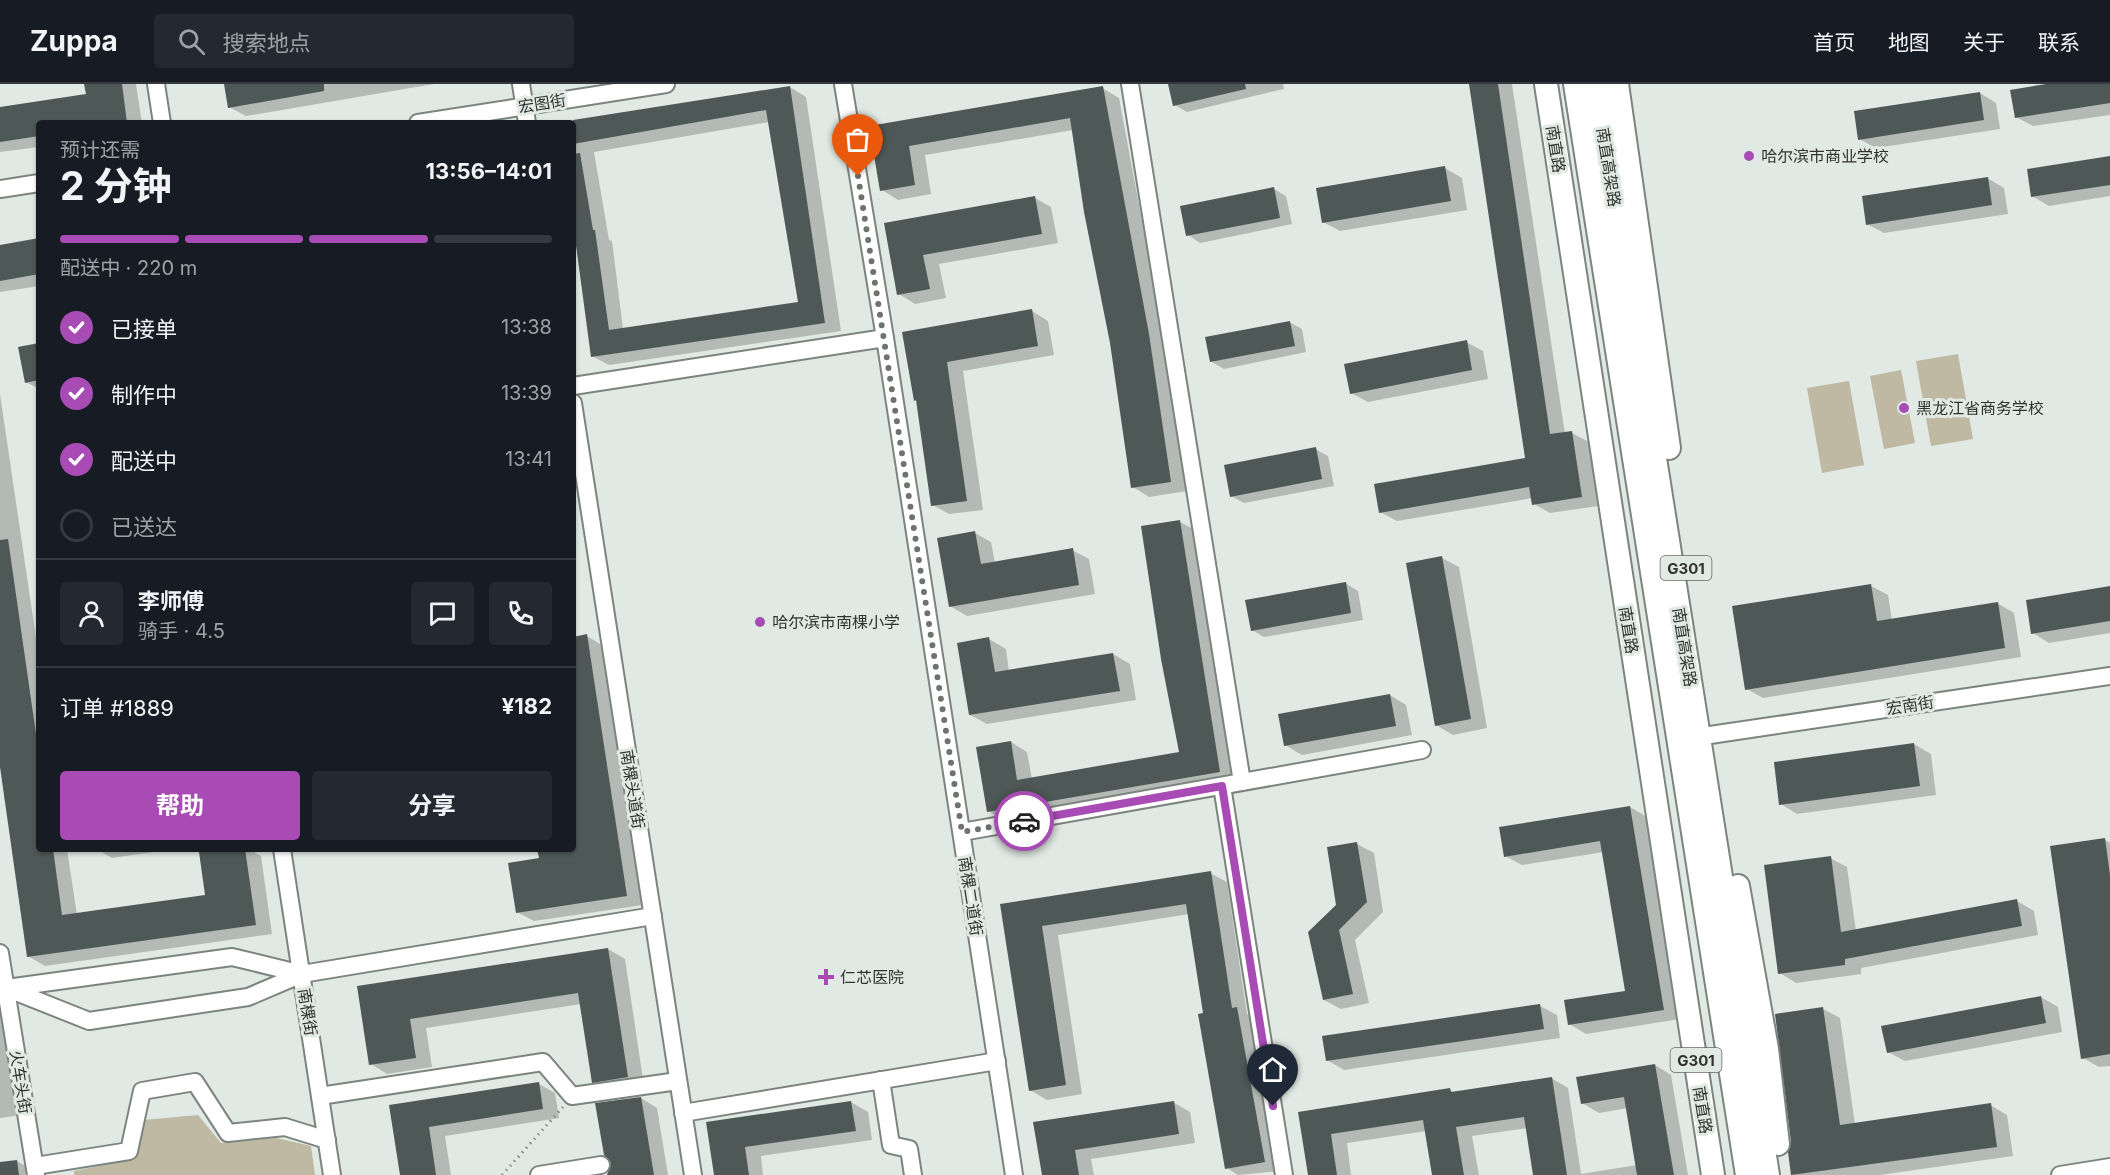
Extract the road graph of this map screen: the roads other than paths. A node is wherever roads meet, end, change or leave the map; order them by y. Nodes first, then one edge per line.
1 (156, 84) edge
2 (521, 84) edge
3 (666, 84) edge
4 (843, 84) edge
5 (1130, 84) edge
6 (1546, 84) edge
7 (1575, 84) edge
8 (1596, 84) edge
9 (1617, 84) edge
10 (526, 115) edge
11 (162, 120) edge
12 (458, 120) edge
13 (36, 183) edge
14 (0, 189) edge
15 (885, 338) junction
16 (576, 386) edge
17 (576, 422) edge
18 (2110, 676) edge
19 (1710, 735) junction
20 (1422, 750) dead end
21 (1242, 782) junction
22 (1222, 786) junction
23 (962, 832) junction
24 (282, 852) edge
25 (652, 916) junction
26 (0, 953) edge
27 (302, 974) junction
28 (6, 988) junction
29 (997, 1061) junction
30 (881, 1080) junction
31 (678, 1081) junction
32 (320, 1096) junction
33 (683, 1113) junction
34 (327, 1140) junction
35 (601, 1165) dead end
36 (2110, 1167) edge
37 (36, 1170) edge
38 (332, 1175) edge
39 (539, 1175) edge
40 (693, 1175) edge
41 (913, 1175) edge
42 (1014, 1175) edge
43 (1284, 1175) edge
44 (1713, 1175) edge
45 (1747, 1175) edge
46 (1768, 1175) edge
47 (1781, 1175) edge
48 (2060, 1175) edge

1 - 11 street
2 - 10 street
3 - 10 street, 宏图街
4 - 15 street, 南棵二道街
5 - 21 street
6 - 44 highway, 南直路 / G301
7 - 45 highway, 南直高架路
8 - 46 highway, 南直高架路
9 - 19 highway, G301
10 - 12 street, 宏图街
13 - 14 street
15 - 16 street
15 - 23 street, 南棵二道街
17 - 25 street, 南棵头道街
18 - 19 street, 宏南街
19 - 47 highway, G301
20 - 21 street
21 - 22 street
22 - 23 street
22 - 43 street
23 - 29 street, 南棵二道街
24 - 27 street, 南棵街
25 - 27 street
25 - 31 street, 南棵头道街
26 - 28 street, 火车头街
27 - 28 street
27 - 28 street
27 - 32 street, 南棵街
28 - 37 street, 火车头街
29 - 30 street
29 - 42 street, 南棵二道街
30 - 33 street
30 - 41 street
31 - 32 street
31 - 33 street, 南棵头道街
32 - 34 street, 南棵街
33 - 40 street, 南棵头道街
34 - 37 street
34 - 38 street, 南棵街
35 - 39 street
36 - 48 street

